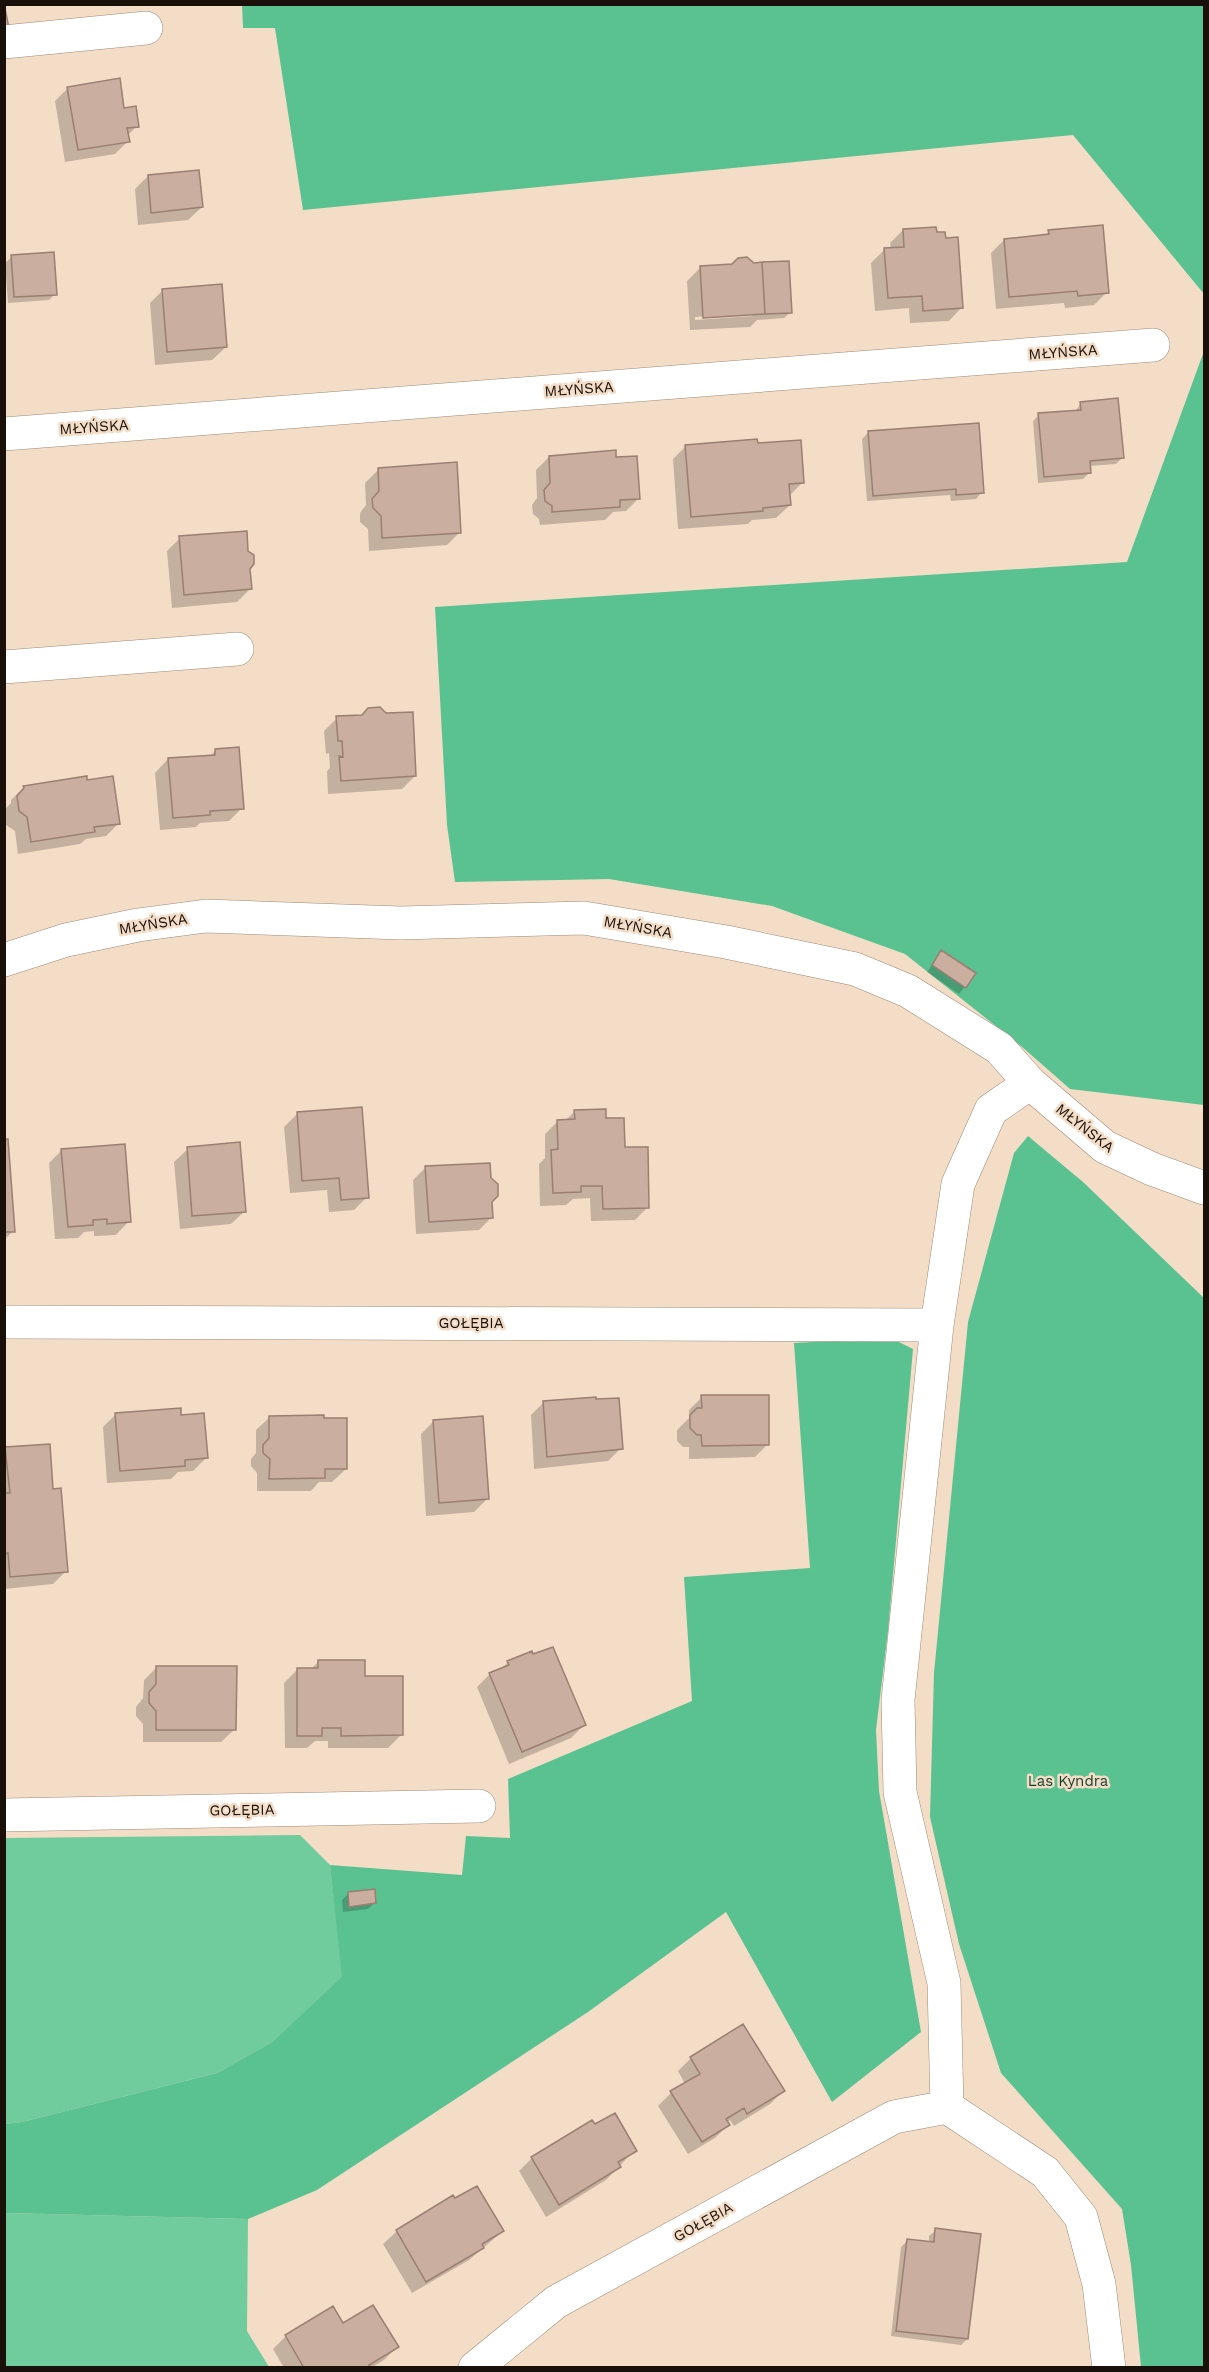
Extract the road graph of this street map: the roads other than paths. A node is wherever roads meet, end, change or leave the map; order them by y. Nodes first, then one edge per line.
1 (146, 28) dead end
2 (4, 42) edge
3 (1153, 345) dead end
4 (4, 434) edge
5 (237, 649) dead end
6 (4, 667) edge
7 (4, 960) edge
8 (1030, 1083) junction
9 (1204, 1188) edge
10 (4, 1322) edge
11 (937, 1325) junction
12 (479, 1806) dead end
13 (4, 1815) edge
14 (947, 2107) junction
15 (475, 2367) edge
16 (1109, 2367) edge

1 - 2 street
3 - 4 street, MŁYŃSKA
5 - 6 street
7 - 8 street, MŁYŃSKA
8 - 9 street, MŁYŃSKA
8 - 11 street
10 - 11 street, GOŁĘBIA
11 - 14 street
12 - 13 street, GOŁĘBIA
14 - 15 street, GOŁĘBIA
14 - 16 street

